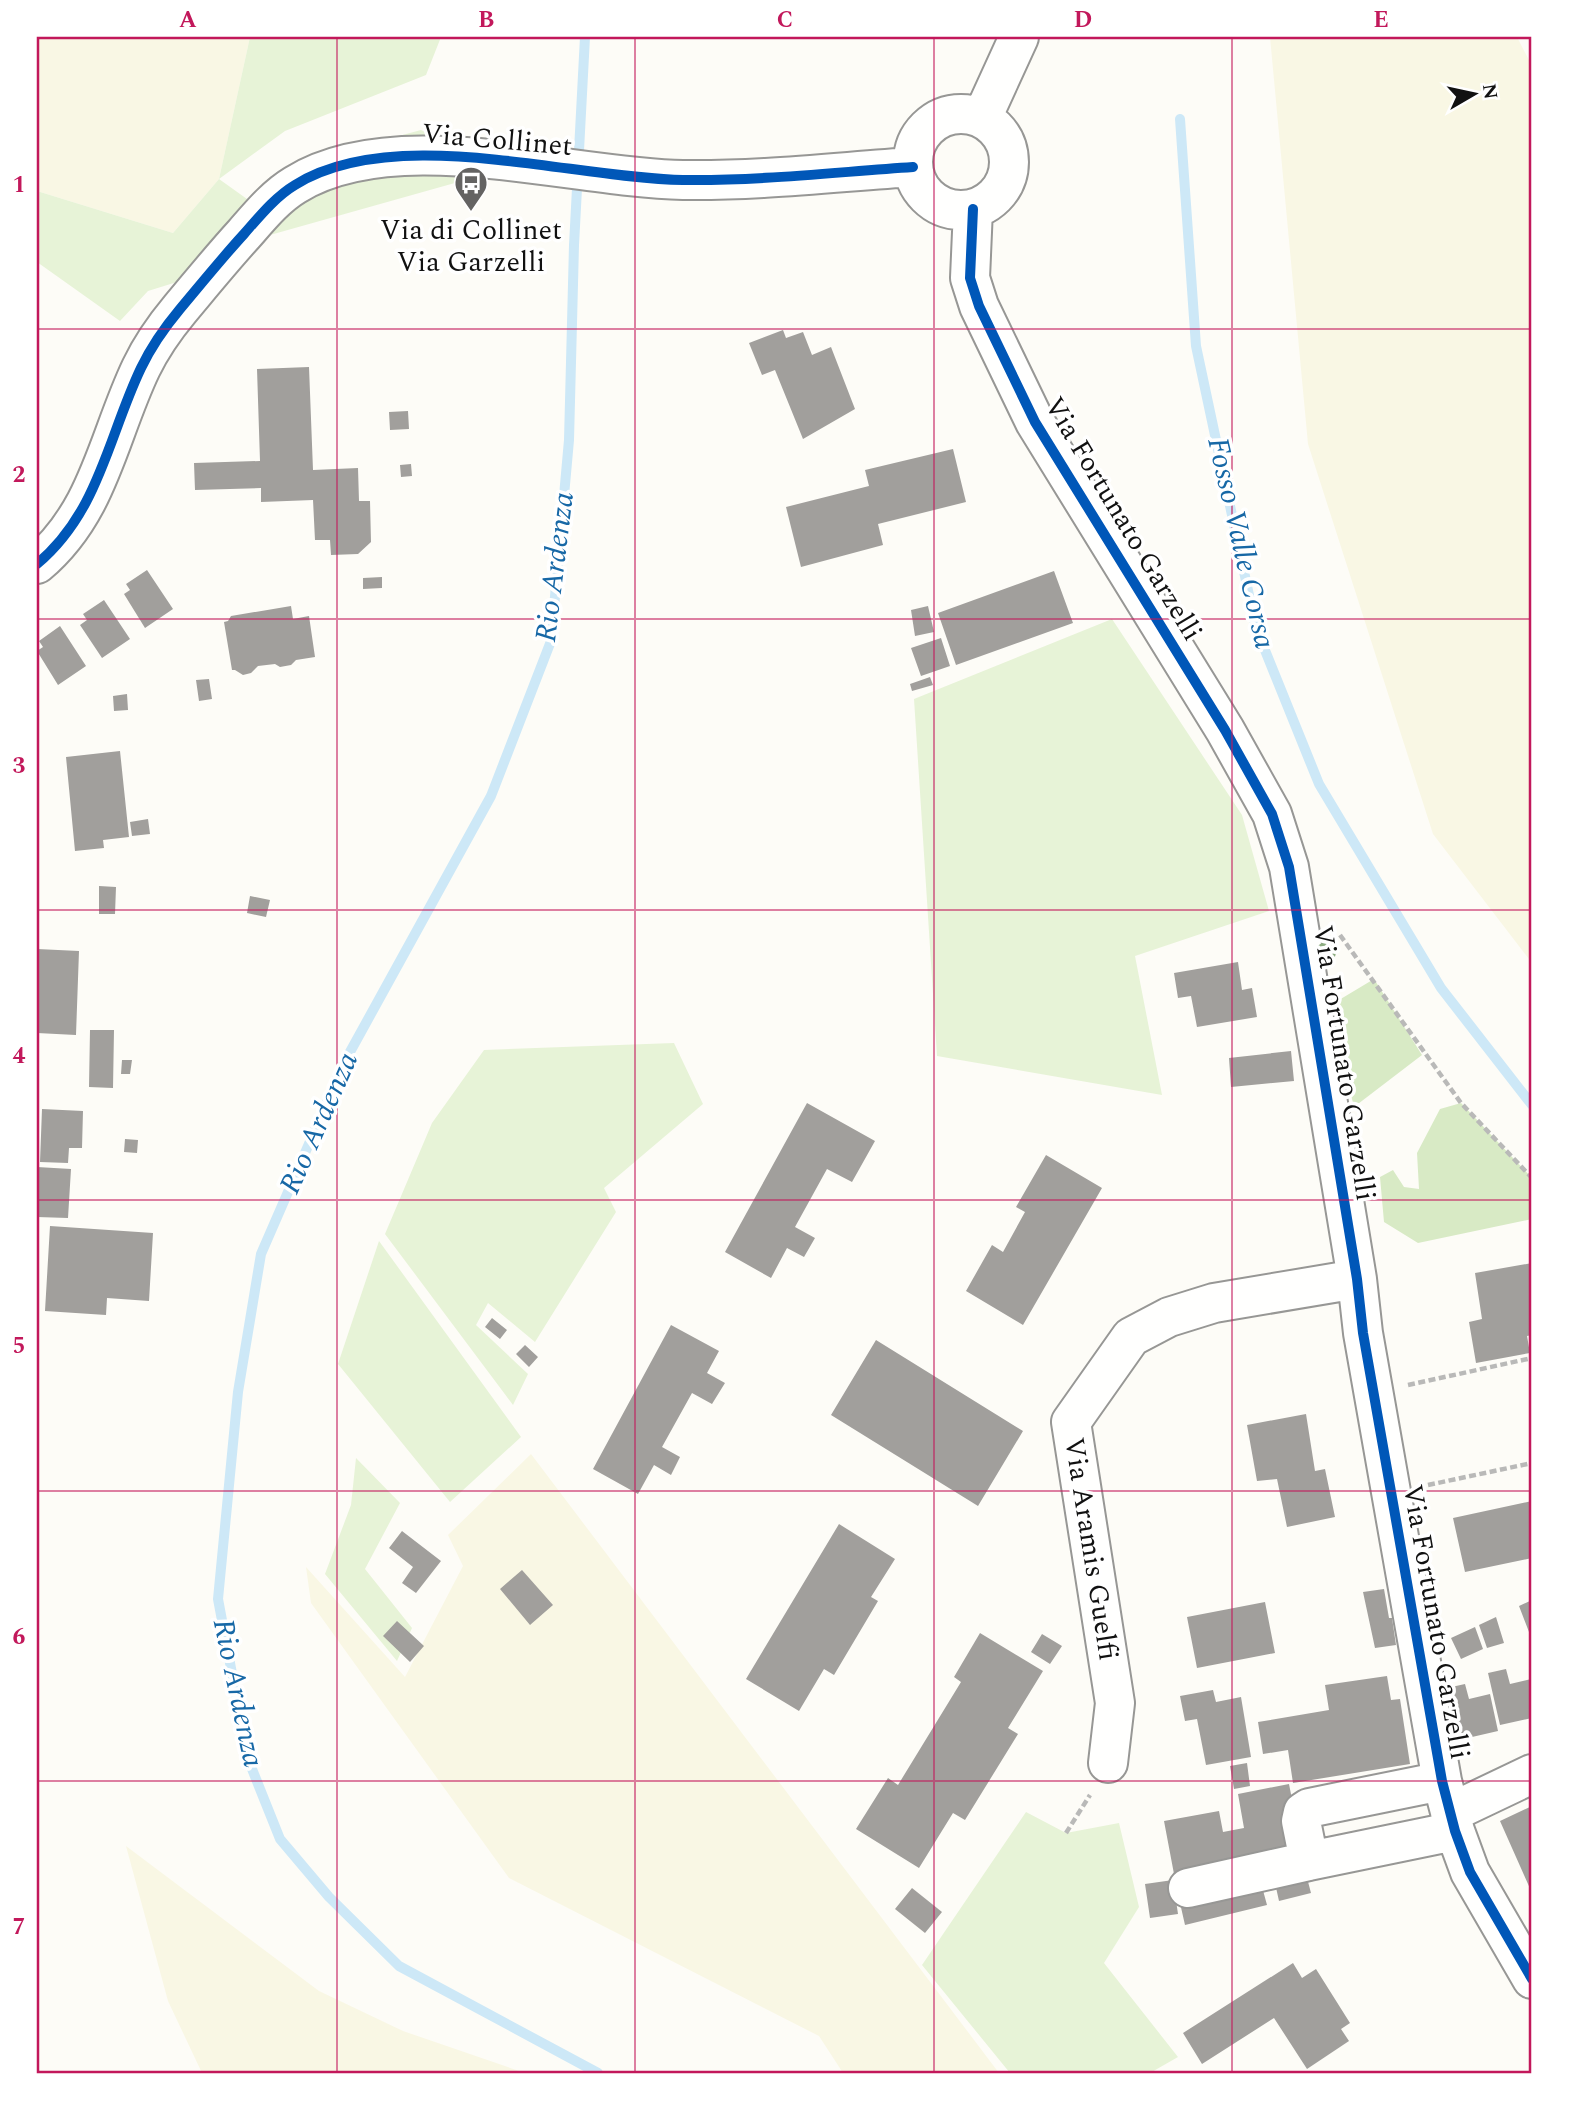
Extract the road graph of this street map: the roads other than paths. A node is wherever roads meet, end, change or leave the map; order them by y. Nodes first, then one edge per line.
1 (1019, 37) edge
2 (982, 117) junction
3 (913, 167) junction
4 (973, 209) junction
5 (37, 564) edge
6 (1357, 1279) junction
7 (1108, 1763) road end
8 (1532, 1774) edge
9 (1449, 1808) junction
10 (1309, 1861) junction
11 (1188, 1888) dead end
12 (1532, 1979) edge

1 - 2 street
2 - 3 street
2 - 4 street
3 - 4 street
3 - 5 street, Via Collinet
4 - 6 street, Via Fortunato Garzelli
6 - 7 street, Via Aramis Guelfi
6 - 9 street, Via Fortunato Garzelli
8 - 9 street
9 - 10 street
9 - 10 street, Via Fortunato Garzelli
9 - 12 street, Via Fortunato Garzelli
10 - 11 street

